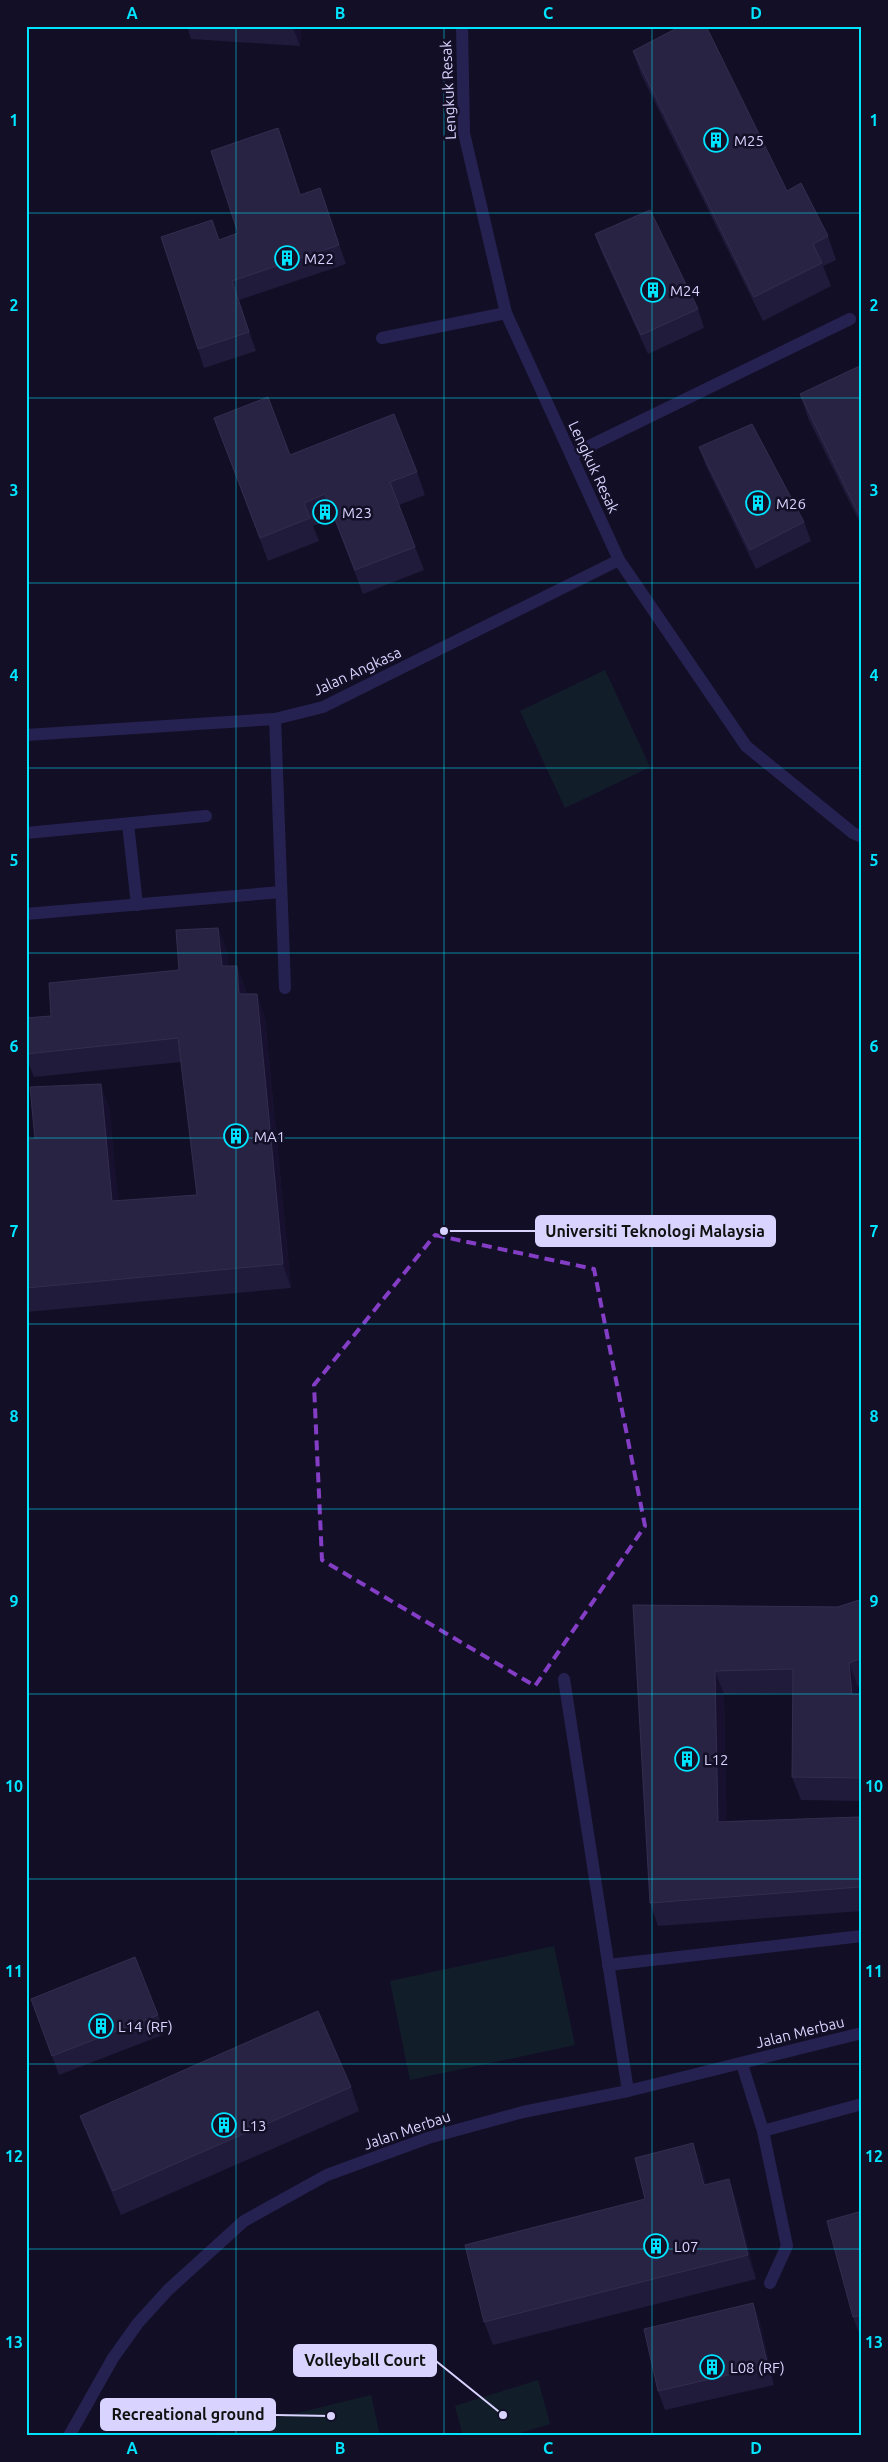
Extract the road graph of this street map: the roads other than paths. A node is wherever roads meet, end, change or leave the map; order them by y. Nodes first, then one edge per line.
1 (462, 26) edge
2 (506, 313) junction
3 (850, 319) dead end
4 (382, 338) dead end
5 (571, 455) junction
6 (619, 560) junction
7 (275, 719) junction
8 (26, 735) edge
9 (206, 816) dead end
10 (128, 824) junction
11 (26, 833) edge
12 (862, 838) edge
13 (281, 892) junction
14 (137, 905) junction
15 (26, 914) edge
16 (285, 988) dead end
17 (564, 1679) dead end
18 (862, 1936) edge
19 (608, 1966) junction
20 (862, 2034) edge
21 (742, 2064) junction
22 (628, 2090) junction
23 (862, 2104) edge
24 (763, 2131) junction
25 (770, 2284) dead end
26 (69, 2436) edge

1 - 2 street, Lengkuk Resak
2 - 4 street
2 - 5 street, Lengkuk Resak
3 - 5 street
5 - 6 street, Lengkuk Resak
6 - 7 street, Jalan Angkasa
6 - 12 street, Lengkuk Resak
7 - 8 street, Jalan Angkasa
7 - 13 street
9 - 10 street
10 - 11 street
10 - 14 street
13 - 14 street
13 - 16 street
14 - 15 street
17 - 19 street
18 - 19 street
19 - 22 street
20 - 21 street, Jalan Merbau
21 - 22 street, Jalan Merbau
21 - 24 street
22 - 26 street, Jalan Merbau
23 - 24 street
24 - 25 street

